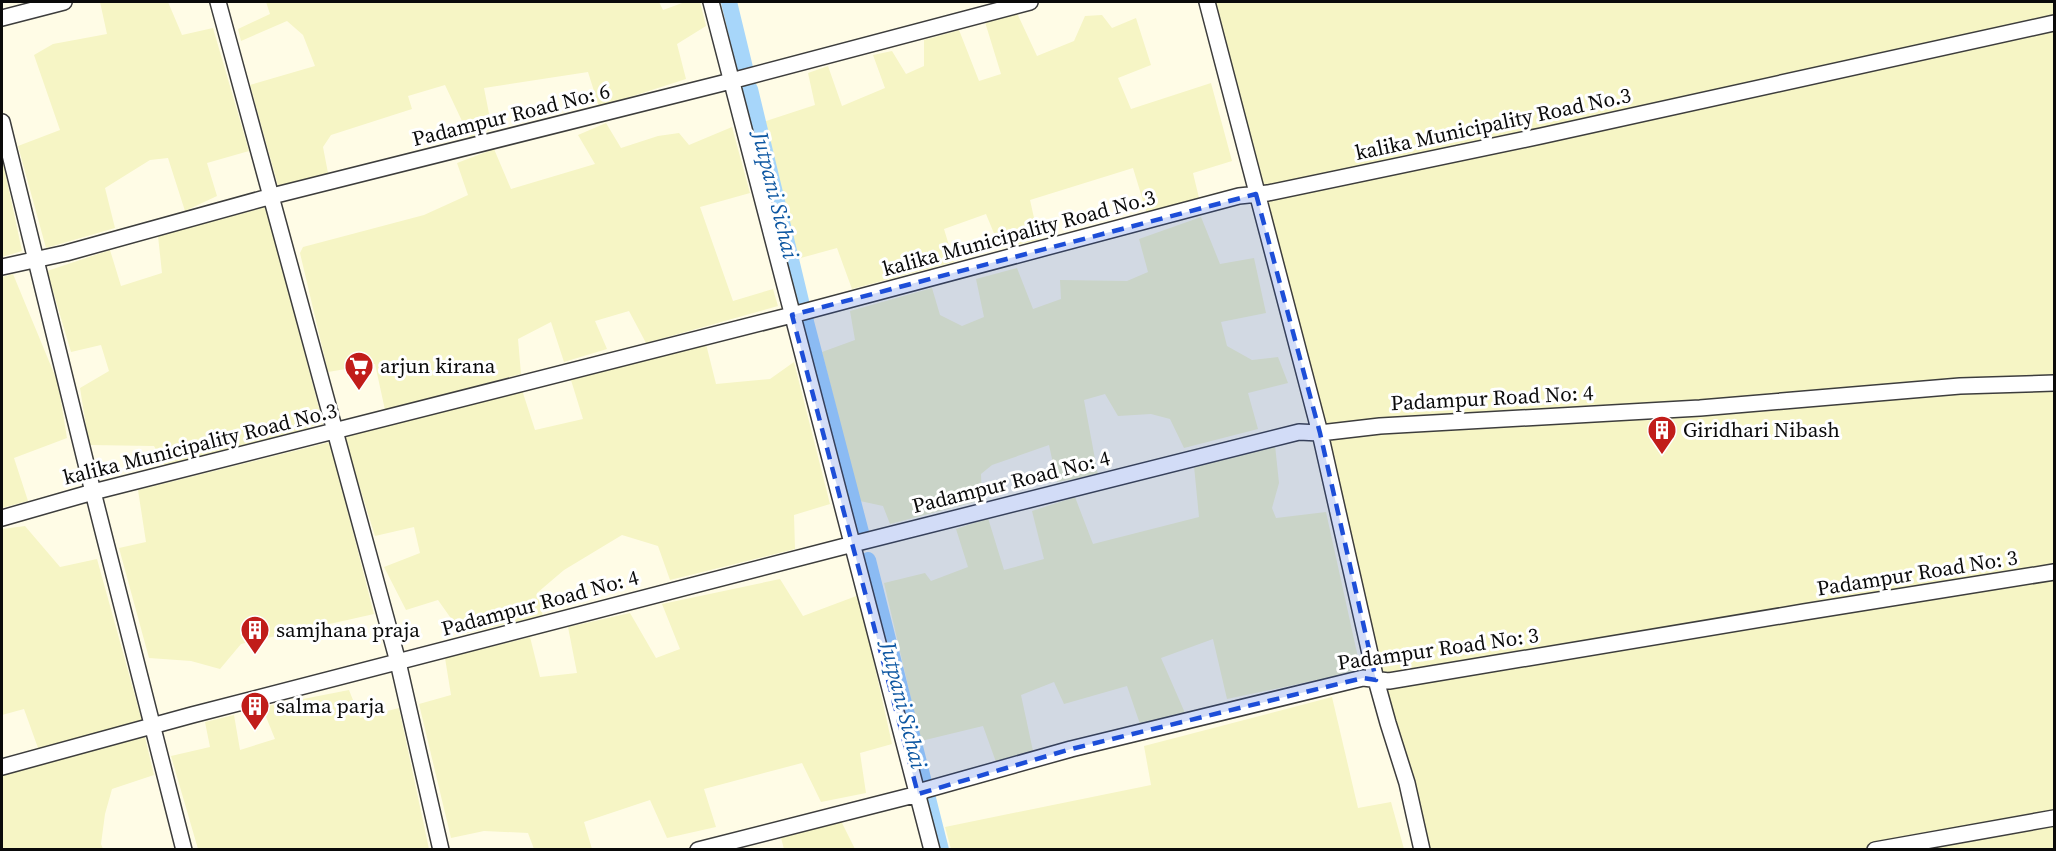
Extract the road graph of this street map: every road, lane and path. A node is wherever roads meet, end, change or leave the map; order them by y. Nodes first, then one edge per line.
1 (64, 2) edge
2 (218, 2) edge
3 (711, 2) edge
4 (1030, 2) edge
5 (1207, 2) edge
6 (2, 18) edge
7 (2055, 23) edge
8 (731, 81) junction
9 (2, 122) edge
10 (1256, 194) junction
11 (272, 196) junction
12 (35, 260) junction
13 (2, 267) edge
14 (792, 315) junction
15 (2055, 383) edge
16 (334, 432) junction
17 (1320, 433) junction
18 (93, 492) junction
19 (2, 518) edge
20 (853, 544) junction
21 (2055, 572) edge
22 (398, 662) junction
23 (1376, 680) junction
24 (153, 726) junction
25 (2, 767) edge
26 (918, 794) junction
27 (2055, 818) edge
28 (184, 849) edge
29 (441, 849) edge
30 (698, 849) edge
31 (932, 849) edge
32 (1422, 849) edge
33 (1875, 849) edge

1 - 6 street
2 - 11 street
3 - 8 street
4 - 8 street, Padampur Road No: 6
5 - 10 street
7 - 10 street, kalika Municipality Road No.3
8 - 11 street, Padampur Road No: 6
8 - 14 street
9 - 12 street
10 - 14 street, kalika Municipality Road No.3
10 - 17 street
11 - 12 street, Padampur Road No: 6
11 - 16 street
12 - 13 street, Padampur Road No: 6
12 - 18 street
14 - 16 street, kalika Municipality Road No.3
14 - 20 street
15 - 17 street, Padampur Road No: 4
16 - 18 street, kalika Municipality Road No.3
16 - 22 street
17 - 20 street, Padampur Road No: 4
17 - 23 street
18 - 19 street, kalika Municipality Road No.3
18 - 24 street
20 - 22 street, Padampur Road No: 4
20 - 26 street
21 - 23 street, Padampur Road No: 3
22 - 24 street, Padampur Road No: 4
22 - 29 street
23 - 26 street, Padampur Road No: 3
23 - 32 street
24 - 25 street, Padampur Road No: 4
24 - 28 street
26 - 30 street, Padampur Road No: 3
26 - 31 street
27 - 33 street

